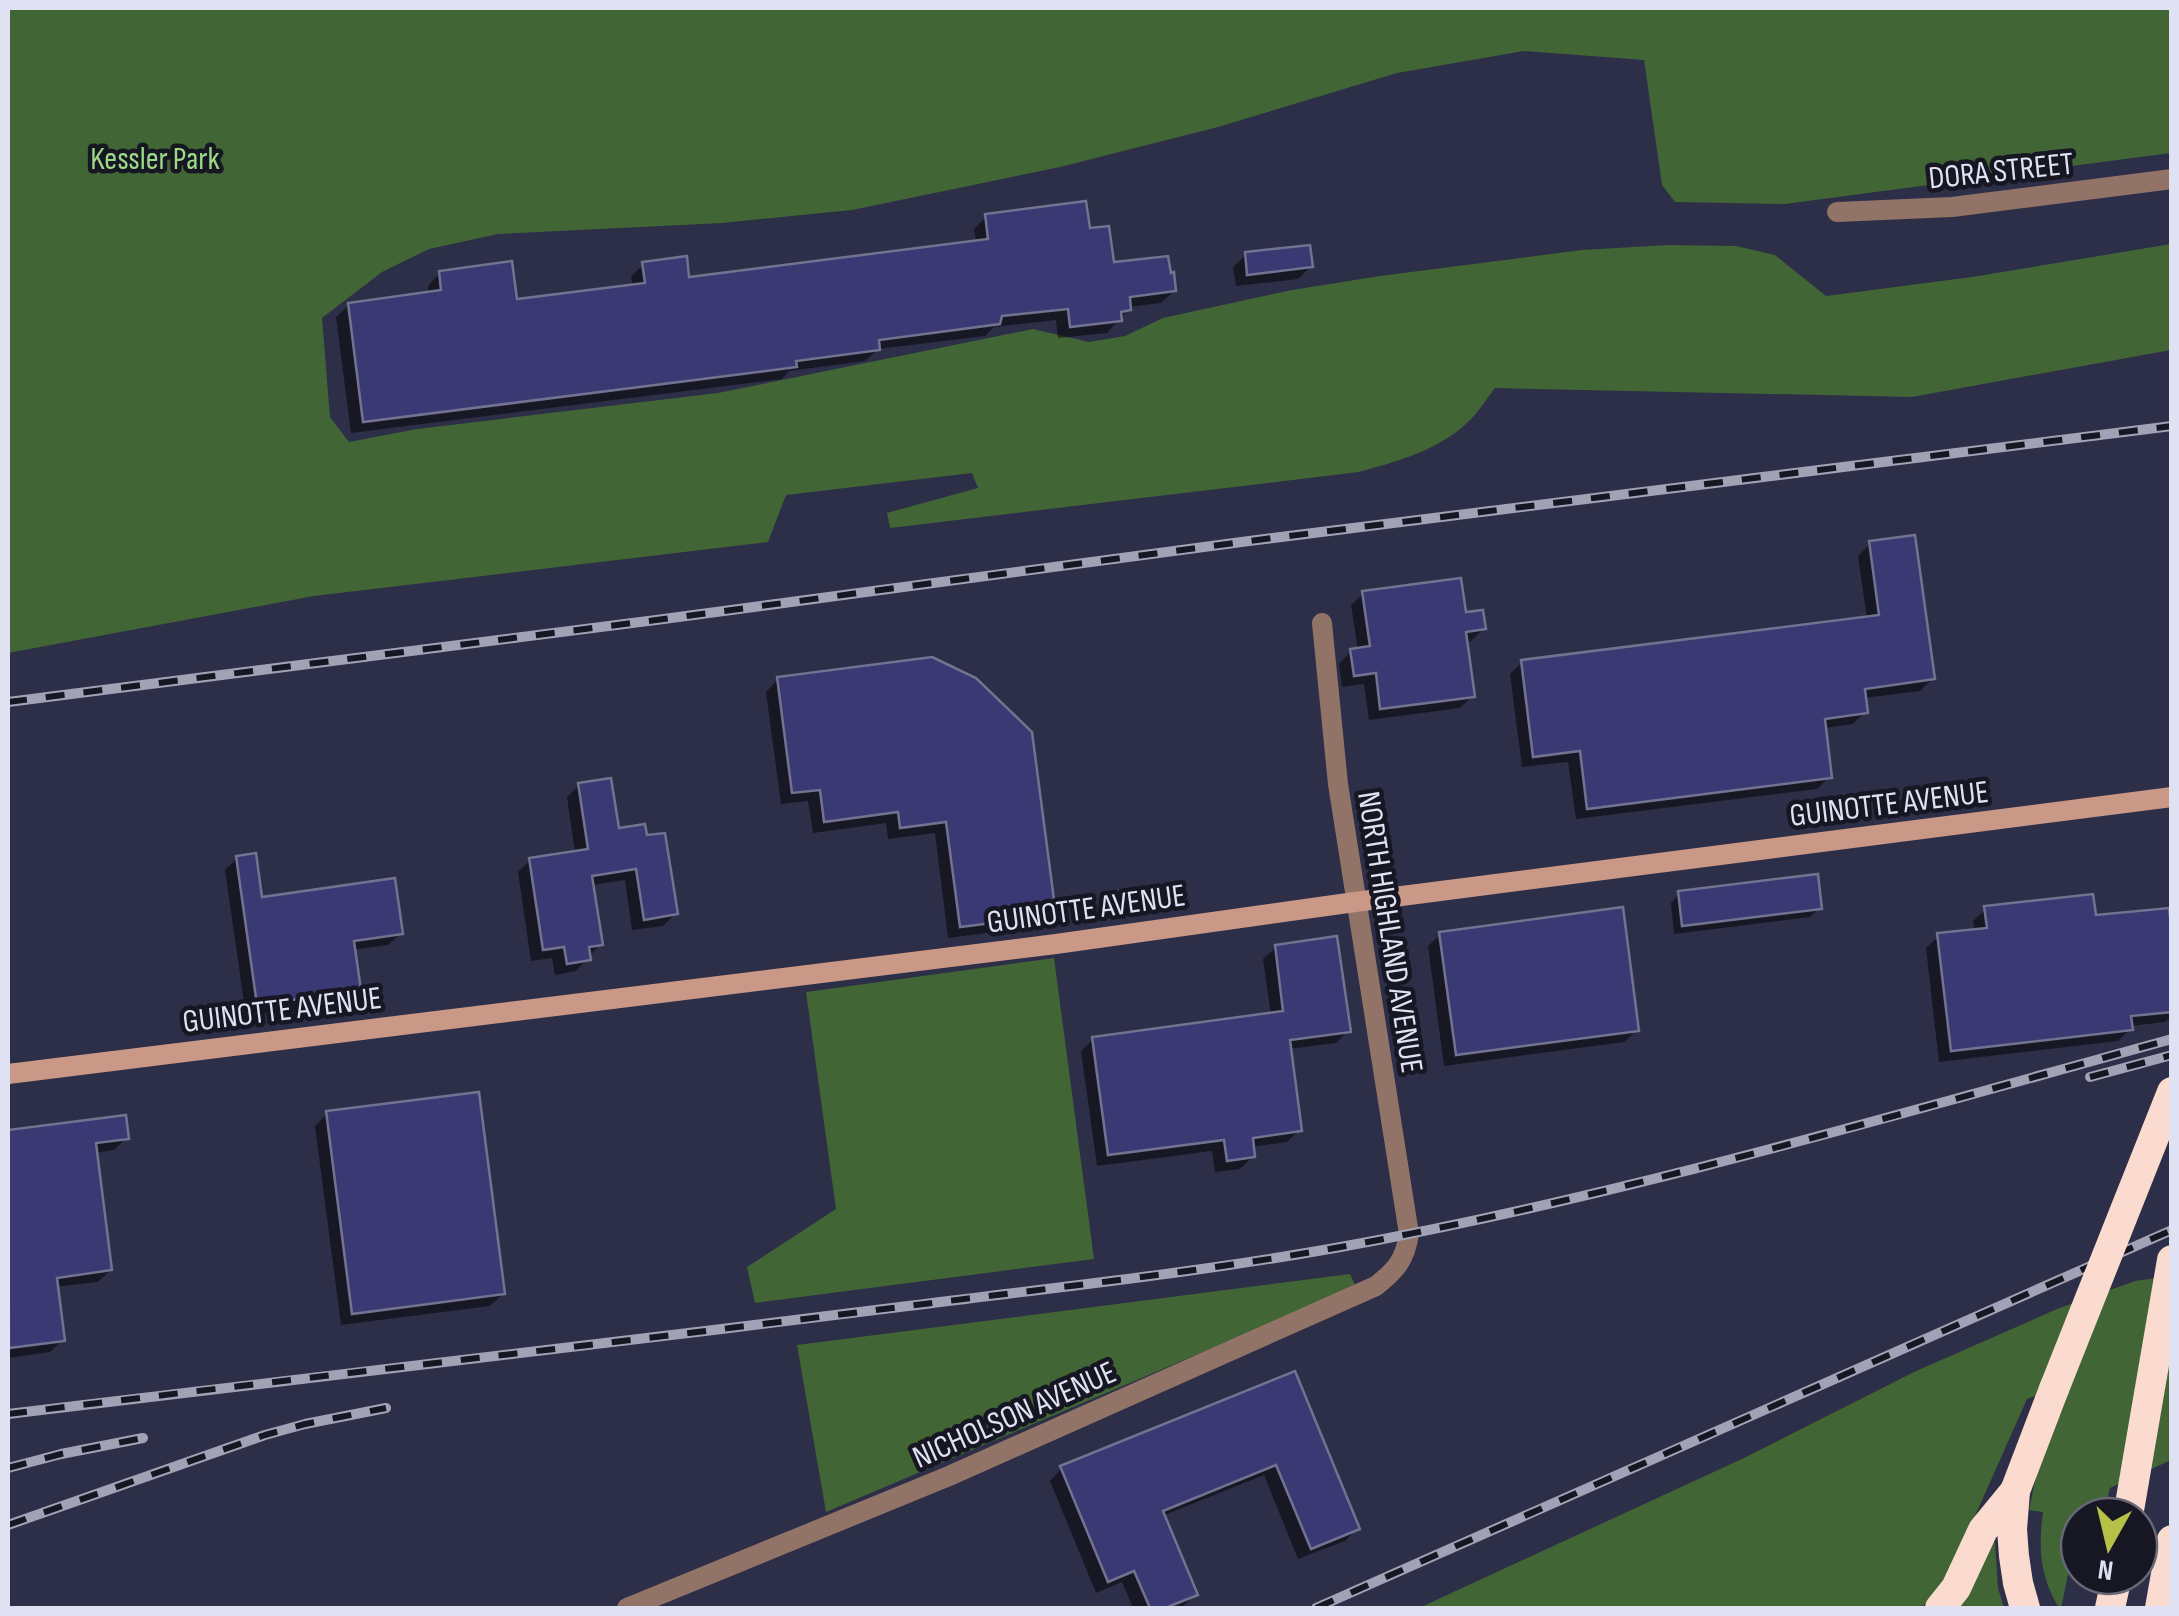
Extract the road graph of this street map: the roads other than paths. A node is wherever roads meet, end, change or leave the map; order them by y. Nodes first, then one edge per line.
1 (2172, 179) edge
2 (1836, 212) dead end
3 (1322, 623) dead end
4 (2172, 797) edge
5 (1355, 902) junction
6 (8, 1074) edge
7 (2172, 1092) edge
8 (1407, 1248) joint
9 (2172, 1260) edge
10 (2016, 1491) junction
11 (2132, 1496) edge
12 (2172, 1540) edge
13 (627, 1608) edge
14 (1940, 1608) edge
15 (2025, 1608) edge
16 (2160, 1608) edge

1 - 2 street, DORA STREET
3 - 5 street, NORTH HIGHLAND AVENUE
4 - 5 street, GUINOTTE AVENUE
5 - 6 street, GUINOTTE AVENUE
5 - 8 street, NORTH HIGHLAND AVENUE
7 - 10 highway, bridge
8 - 13 street, NICHOLSON AVENUE
9 - 11 highway
10 - 14 highway
10 - 15 highway
12 - 16 highway

